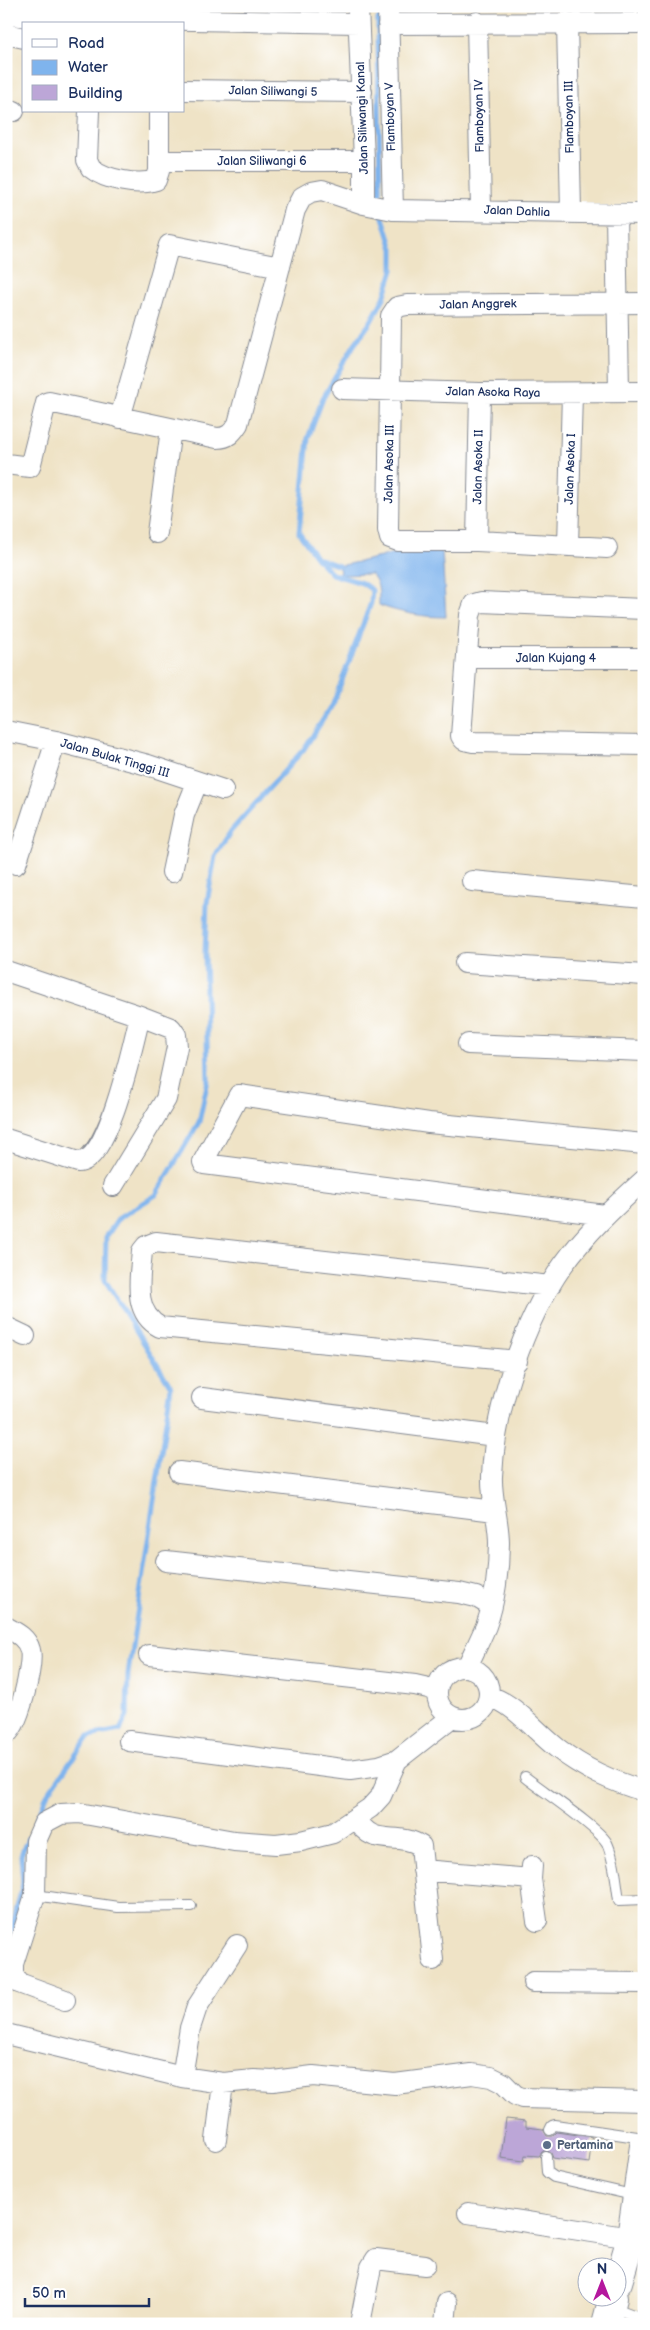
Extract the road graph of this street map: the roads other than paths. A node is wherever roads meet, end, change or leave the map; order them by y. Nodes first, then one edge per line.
1 (6, 14) edge
2 (358, 15) edge
3 (388, 15) edge
4 (616, 15) edge
5 (160, 16) edge
6 (94, 20) edge
7 (477, 22) junction
8 (567, 22) junction
9 (644, 23) edge
10 (6, 34) edge
11 (22, 38) edge
12 (185, 90) edge
13 (362, 92) junction
14 (89, 112) edge
15 (159, 112) edge
16 (159, 161) junction
17 (364, 161) junction
18 (380, 207) junction
19 (481, 210) junction
20 (571, 212) junction
21 (616, 214) junction
22 (644, 214) edge
23 (280, 267) junction
24 (618, 303) junction
25 (644, 303) edge
26 (342, 389) dead end
27 (390, 390) junction
28 (480, 392) junction
29 (619, 392) junction
30 (644, 392) edge
31 (572, 393) junction
32 (120, 418) junction
33 (170, 429) junction
34 (6, 464) edge
35 (156, 533) dead end
36 (477, 541) junction
37 (568, 546) junction
38 (607, 548) dead end
39 (644, 610) edge
40 (468, 658) junction
41 (644, 658) edge
42 (6, 731) edge
43 (56, 741) junction
44 (644, 745) edge
45 (198, 783) junction
46 (223, 790) dead end
47 (16, 864) dead end
48 (172, 872) dead end
49 (472, 881) dead end
50 (644, 896) edge
51 (465, 963) dead end
52 (6, 971) edge
53 (644, 975) edge
54 (140, 1016) junction
55 (468, 1044) dead end
56 (644, 1051) edge
57 (6, 1139) edge
58 (644, 1144) edge
59 (644, 1180) edge
60 (113, 1186) dead end
61 (605, 1215) junction
62 (550, 1286) junction
63 (6, 1326) edge
64 (25, 1336) dead end
65 (517, 1361) junction
66 (202, 1398) dead end
67 (495, 1436) junction
68 (179, 1472) dead end
69 (495, 1511) junction
70 (166, 1561) dead end
71 (491, 1606) junction
72 (6, 1627) edge
73 (149, 1655) dead end
74 (466, 1667) junction
75 (437, 1690) junction
76 (486, 1704) junction
77 (452, 1717) junction
78 (6, 1734) edge
79 (129, 1741) dead end
80 (397, 1760) junction
81 (525, 1778) dead end
82 (644, 1791) edge
83 (356, 1818) junction
84 (423, 1870) junction
85 (35, 1895) junction
86 (644, 1899) edge
87 (191, 1906) dead end
88 (537, 1920) dead end
89 (237, 1945) dead end
90 (433, 1960) dead end
91 (532, 1982) dead end
92 (644, 1983) edge
93 (65, 2000) dead end
94 (6, 2034) edge
95 (182, 2077) junction
96 (222, 2084) junction
97 (644, 2101) edge
98 (550, 2130) dead end
99 (644, 2138) edge
100 (216, 2140) dead end
101 (644, 2146) edge
102 (546, 2157) dead end
103 (638, 2196) junction
104 (468, 2213) dead end
105 (631, 2238) junction
106 (625, 2258) edge
107 (425, 2265) dead end
108 (447, 2304) dead end
109 (621, 2308) edge
110 (640, 2320) edge
111 (360, 2324) edge
112 (445, 2324) edge

1 - 6 street
2 - 5 street
2 - 13 street, Jalan Siliwangi Kanal
3 - 7 street
3 - 18 street, Flamboyan V
4 - 8 street
4 - 9 street
5 - 6 street
7 - 8 street
7 - 19 street, Flamboyan IV
8 - 20 street, Flamboyan III
10 - 11 street
12 - 13 street, Jalan Siliwangi 5
13 - 17 street, Jalan Siliwangi Kanal
14 - 16 street
15 - 16 street
16 - 17 street, Jalan Siliwangi 6
17 - 18 street, Jalan Siliwangi Kanal
18 - 19 street, Jalan Dahlia
18 - 23 street, Jalan Dahlia
19 - 20 street, Jalan Dahlia
20 - 21 street, Jalan Dahlia
21 - 22 street, Jalan Dahlia
21 - 24 street
23 - 32 street
23 - 33 street
24 - 25 street, Jalan Anggrek
24 - 27 street, Jalan Anggrek
24 - 29 street
26 - 27 street, Jalan Asoka Raya
27 - 28 street, Jalan Asoka Raya
27 - 36 street, Jalan Asoka III
28 - 31 street, Jalan Asoka Raya
28 - 36 street, Jalan Asoka II
29 - 30 street, Jalan Asoka Raya
29 - 31 street, Jalan Asoka Raya
31 - 37 street, Jalan Asoka I
32 - 33 street
32 - 34 street
33 - 35 street
36 - 37 street
37 - 38 street
39 - 40 street
40 - 41 street, Jalan Kujang 4
40 - 44 street
42 - 43 street, Jalan Bulak Tinggi III
43 - 45 street, Jalan Bulak Tinggi III
43 - 47 street
45 - 46 street, Jalan Bulak Tinggi III
45 - 48 street
49 - 50 street
51 - 53 street
52 - 54 street
54 - 57 street
54 - 60 street
55 - 56 street
58 - 61 street
59 - 61 street
61 - 62 street
62 - 65 street
62 - 65 street
63 - 64 street
65 - 67 street
66 - 67 street
67 - 69 street
68 - 69 street
69 - 71 street
70 - 71 street
71 - 74 street
72 - 78 street
73 - 75 street
74 - 75 street
74 - 76 street
75 - 77 street
76 - 77 street
76 - 82 street
77 - 80 street
79 - 80 street
80 - 83 street
81 - 86 lane
83 - 84 street
83 - 85 street
84 - 88 street
84 - 90 street
85 - 87 lane
85 - 93 street
89 - 95 street
91 - 92 street
94 - 95 street
95 - 96 street
96 - 97 street
96 - 100 street
98 - 99 lane
101 - 103 street
102 - 103 lane
103 - 105 street
104 - 105 street
105 - 106 street
107 - 111 street
108 - 112 street
109 - 110 lane

